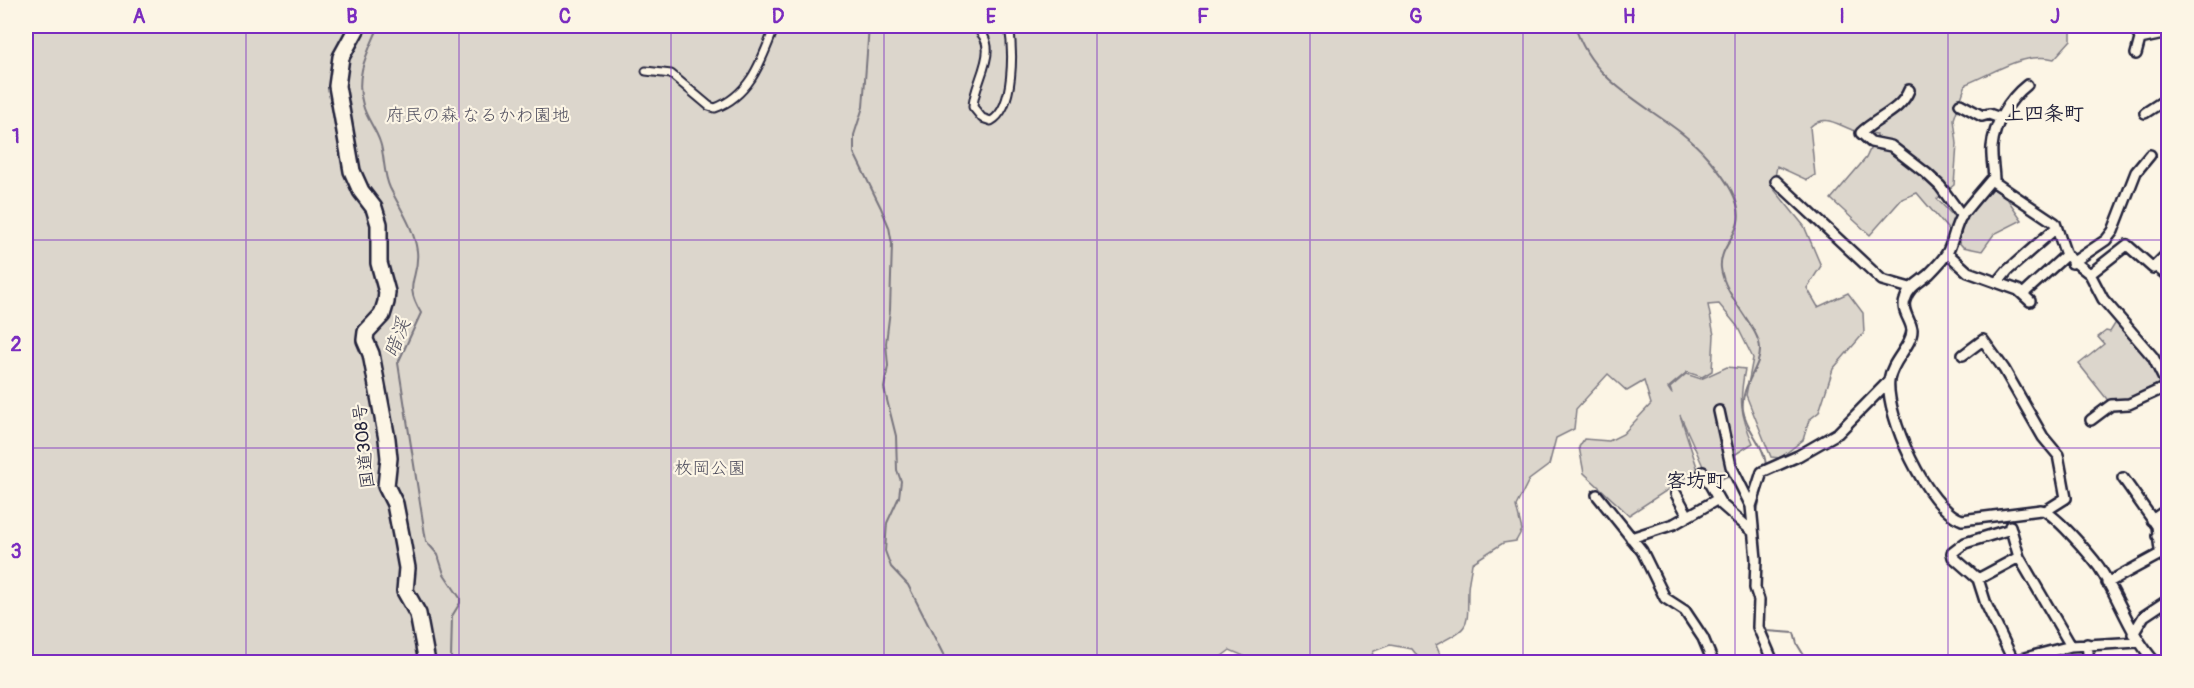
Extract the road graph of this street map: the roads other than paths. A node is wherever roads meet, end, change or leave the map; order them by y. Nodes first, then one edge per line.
1 (358, 26) edge
2 (775, 26) edge
3 (973, 26) edge
4 (1009, 26) edge
5 (2135, 26) edge
6 (2169, 33) edge
7 (2140, 39) junction
8 (2136, 54) dead end
9 (646, 71) dead end
10 (2027, 85) dead end
11 (1909, 90) dead end
12 (2169, 98) edge
13 (1960, 105) dead end
14 (2145, 113) dead end
15 (2000, 118) junction
16 (2150, 155) dead end
17 (1776, 180) dead end
18 (1994, 181) junction
19 (1962, 216) junction
20 (2056, 228) junction
21 (1947, 253) junction
22 (2169, 254) edge
23 (2069, 259) junction
24 (2155, 266) junction
25 (2090, 274) junction
26 (2169, 276) edge
27 (1998, 282) junction
28 (1910, 288) junction
29 (1963, 356) dead end
30 (1889, 381) junction
31 (2168, 382) edge
32 (1719, 411) dead end
33 (2091, 420) dead end
34 (1703, 472) dead end
35 (2123, 478) dead end
36 (1676, 494) dead end
37 (1597, 495) dead end
38 (1718, 500) junction
39 (1751, 507) junction
40 (2169, 509) edge
41 (2047, 510) junction
42 (2007, 515) junction
43 (1688, 516) junction
44 (2152, 520) junction
45 (2011, 529) junction
46 (2169, 529) edge
47 (1752, 531) junction
48 (2157, 536) junction
49 (1631, 537) junction
50 (2166, 555) edge
51 (2019, 557) junction
52 (1978, 579) junction
53 (2107, 584) junction
54 (2169, 600) edge
55 (2136, 638) junction
56 (2087, 644) junction
57 (2071, 646) junction
58 (2012, 662) edge
59 (427, 663) edge
60 (1713, 663) edge
61 (1773, 663) edge
62 (2089, 663) edge
63 (2155, 663) edge

1 - 59 highway, 国道308号
2 - 9 street
3 - 4 street
5 - 7 street
6 - 7 street
7 - 8 street
10 - 15 street
11 - 19 street
12 - 14 street
13 - 15 street
15 - 18 street
16 - 23 street
17 - 28 street
18 - 19 street
18 - 20 street
19 - 21 street
20 - 23 street
20 - 27 street
21 - 27 street
21 - 28 street
22 - 24 street
23 - 25 street
23 - 27 street
24 - 25 street
24 - 26 street
25 - 31 street
28 - 30 street
29 - 41 street
30 - 39 street
30 - 42 street
31 - 33 street
32 - 39 street
34 - 38 street
35 - 44 street
36 - 43 street
37 - 49 street
38 - 43 street
38 - 47 street
39 - 47 street
40 - 44 street
41 - 42 street
41 - 53 street
42 - 45 street
43 - 49 street
44 - 48 street
45 - 51 street
45 - 52 street
46 - 48 street
47 - 61 street
48 - 50 street
49 - 60 street
50 - 53 street
51 - 52 street
51 - 57 street
52 - 58 street
53 - 55 street
54 - 55 street
55 - 56 street
55 - 63 street
56 - 57 street
56 - 62 street
57 - 58 street

